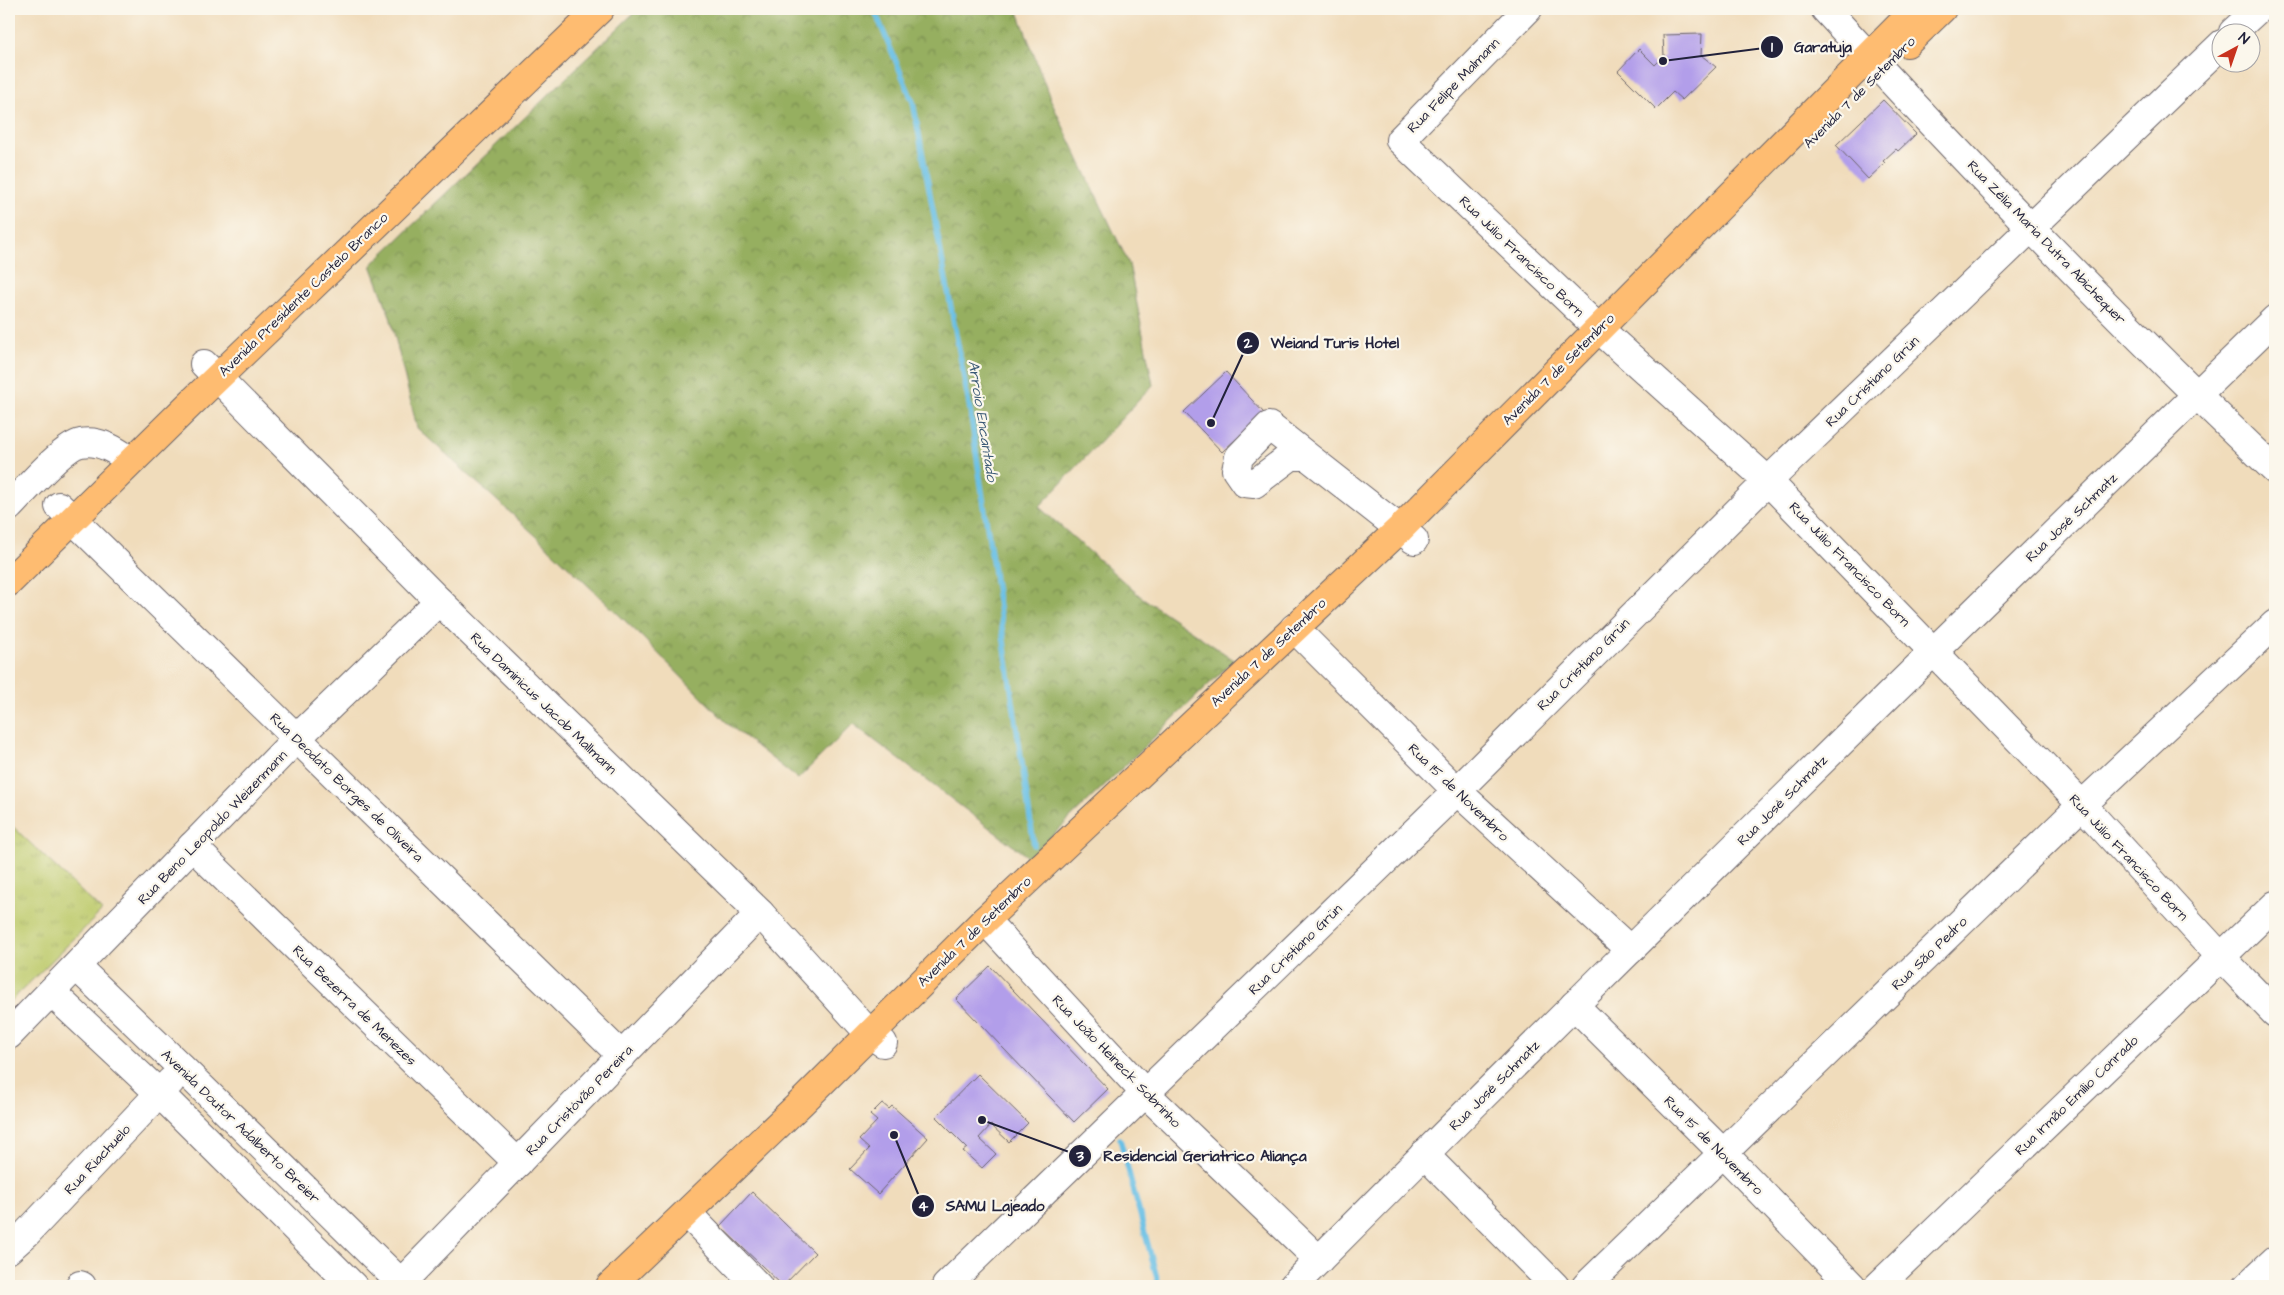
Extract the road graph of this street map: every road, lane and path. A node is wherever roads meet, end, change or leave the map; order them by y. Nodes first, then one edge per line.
1 (573, 9) edge
2 (600, 9) edge
3 (1528, 9) edge
4 (1825, 9) edge
5 (1916, 9) edge
6 (1942, 9) edge
7 (2258, 9) edge
8 (2244, 22) edge
9 (2212, 54) edge
10 (1875, 63) junction
11 (1400, 140) joint
12 (2032, 228) junction
13 (2275, 319) edge
14 (1605, 334) junction
15 (210, 371) junction
16 (2196, 395) junction
17 (123, 456) junction
18 (1307, 456) dead end
19 (2275, 470) edge
20 (1768, 480) junction
21 (9, 507) edge
22 (66, 512) junction
23 (1407, 534) junction
24 (9, 559) edge
25 (9, 582) edge
26 (439, 600) junction
27 (2275, 624) edge
28 (1300, 635) junction
29 (1934, 650) junction
30 (298, 738) junction
31 (1457, 791) junction
32 (2082, 805) junction
33 (192, 846) junction
34 (2275, 904) edge
35 (760, 913) junction
36 (991, 926) junction
37 (1630, 950) junction
38 (2220, 957) junction
39 (76, 967) junction
40 (51, 992) junction
41 (1574, 1005) junction
42 (2275, 1013) edge
43 (9, 1035) edge
44 (876, 1038) junction
45 (622, 1056) junction
46 (183, 1068) junction
47 (159, 1093) junction
48 (1146, 1093) junction
49 (1723, 1153) junction
50 (1424, 1154) junction
51 (518, 1163) junction
52 (693, 1220) junction
53 (9, 1249) edge
54 (1319, 1260) junction
55 (2275, 1260) edge
56 (401, 1285) edge
57 (353, 1286) edge
58 (610, 1286) edge
59 (638, 1286) edge
60 (758, 1286) edge
61 (946, 1286) edge
62 (1293, 1286) edge
63 (1554, 1286) edge
64 (1586, 1286) edge
65 (1852, 1286) edge
66 (1878, 1286) edge
67 (2247, 1286) edge

1 - 15 main road, Avenida Presidente Castelo Branco
2 - 15 main road, Avenida Presidente Castelo Branco
3 - 11 street, Rua Felipe Malmann
4 - 10 street, Rua Zélia Maria Dutra Abichequer
5 - 10 main road, Avenida 7 de Setembro
6 - 10 main road, Avenida 7 de Setembro
7 - 8 street
9 - 12 street, Rua Cristiano Grün
10 - 12 street, Rua Zélia Maria Dutra Abichequer
10 - 14 main road, Avenida 7 de Setembro
11 - 14 street, Rua Júlio Francisco Born
12 - 16 street, Rua Zélia Maria Dutra Abichequer
12 - 20 street, Rua Cristiano Grün
13 - 16 street, Rua José Schmatz
14 - 20 street, Rua Júlio Francisco Born
14 - 23 main road, Avenida 7 de Setembro
15 - 17 main road, Avenida Presidente Castelo Branco
15 - 26 street, Rua Daminicus Jacob Mallmann
16 - 19 street, Rua Zélia Maria Dutra Abichequer
16 - 29 street, Rua José Schmatz
17 - 21 street
17 - 22 main road, Avenida Presidente Castelo Branco
18 - 23 street
20 - 29 street, Rua Júlio Francisco Born
20 - 31 street, Rua Cristiano Grün
22 - 24 main road, Avenida Presidente Castelo Branco
22 - 25 main road, Avenida Presidente Castelo Branco
22 - 30 street, Rua Deodato Borges de Oliveira
23 - 28 main road, Avenida 7 de Setembro
26 - 30 street, Rua Beno Leopoldo Weizenmann
26 - 35 street, Rua Daminicus Jacob Mallmann
27 - 32 street, Rua São Pedro
28 - 31 street, Rua 15 de Novembro
28 - 36 main road, Avenida 7 de Setembro
29 - 32 street, Rua Júlio Francisco Born
29 - 37 street, Rua José Schmatz
30 - 33 street, Rua Beno Leopoldo Weizenmann
30 - 45 street, Rua Deodato Borges de Oliveira
31 - 37 street, Rua 15 de Novembro
31 - 48 street, Rua Cristiano Grün
32 - 38 street, Rua Júlio Francisco Born
32 - 49 street, Rua São Pedro
33 - 39 street, Rua Beno Leopoldo Weizenmann
33 - 51 street, Rua Bezerra de Menezes
34 - 38 street, Rua Irmão Emílio Conrado
35 - 44 street, Rua Daminicus Jacob Mallmann
35 - 45 street, Rua Cristóvão Pereira
36 - 44 main road, Avenida 7 de Setembro
36 - 48 street, Rua João Heineck Sobrinho
37 - 41 street, Rua José Schmatz
38 - 42 street, Rua Júlio Francisco Born
38 - 66 street, Rua Irmão Emílio Conrado
39 - 40 street, Rua Beno Leopoldo Weizenmann
39 - 46 street, Avenida Doutor Adalberto Breier
40 - 43 street, Rua Beno Leopoldo Weizenmann
40 - 47 street
41 - 49 street, Rua 15 de Novembro
41 - 50 street, Rua José Schmatz
44 - 52 main road, Avenida 7 de Setembro
45 - 51 street, Rua Cristóvão Pereira
46 - 47 street, Rua Riachuelo
46 - 56 street, Avenida Doutor Adalberto Breier
47 - 53 street, Rua Riachuelo
47 - 57 street
48 - 54 street, Rua João Heineck Sobrinho
48 - 61 street, Rua Cristiano Grün
49 - 64 street, Rua São Pedro
49 - 65 street, Rua 15 de Novembro
50 - 54 street, Rua José Schmatz
50 - 63 street
51 - 56 street, Rua Cristóvão Pereira
52 - 58 main road, Avenida 7 de Setembro
52 - 59 main road, Avenida 7 de Setembro
52 - 60 street
54 - 62 street, Rua José Schmatz
55 - 67 street

